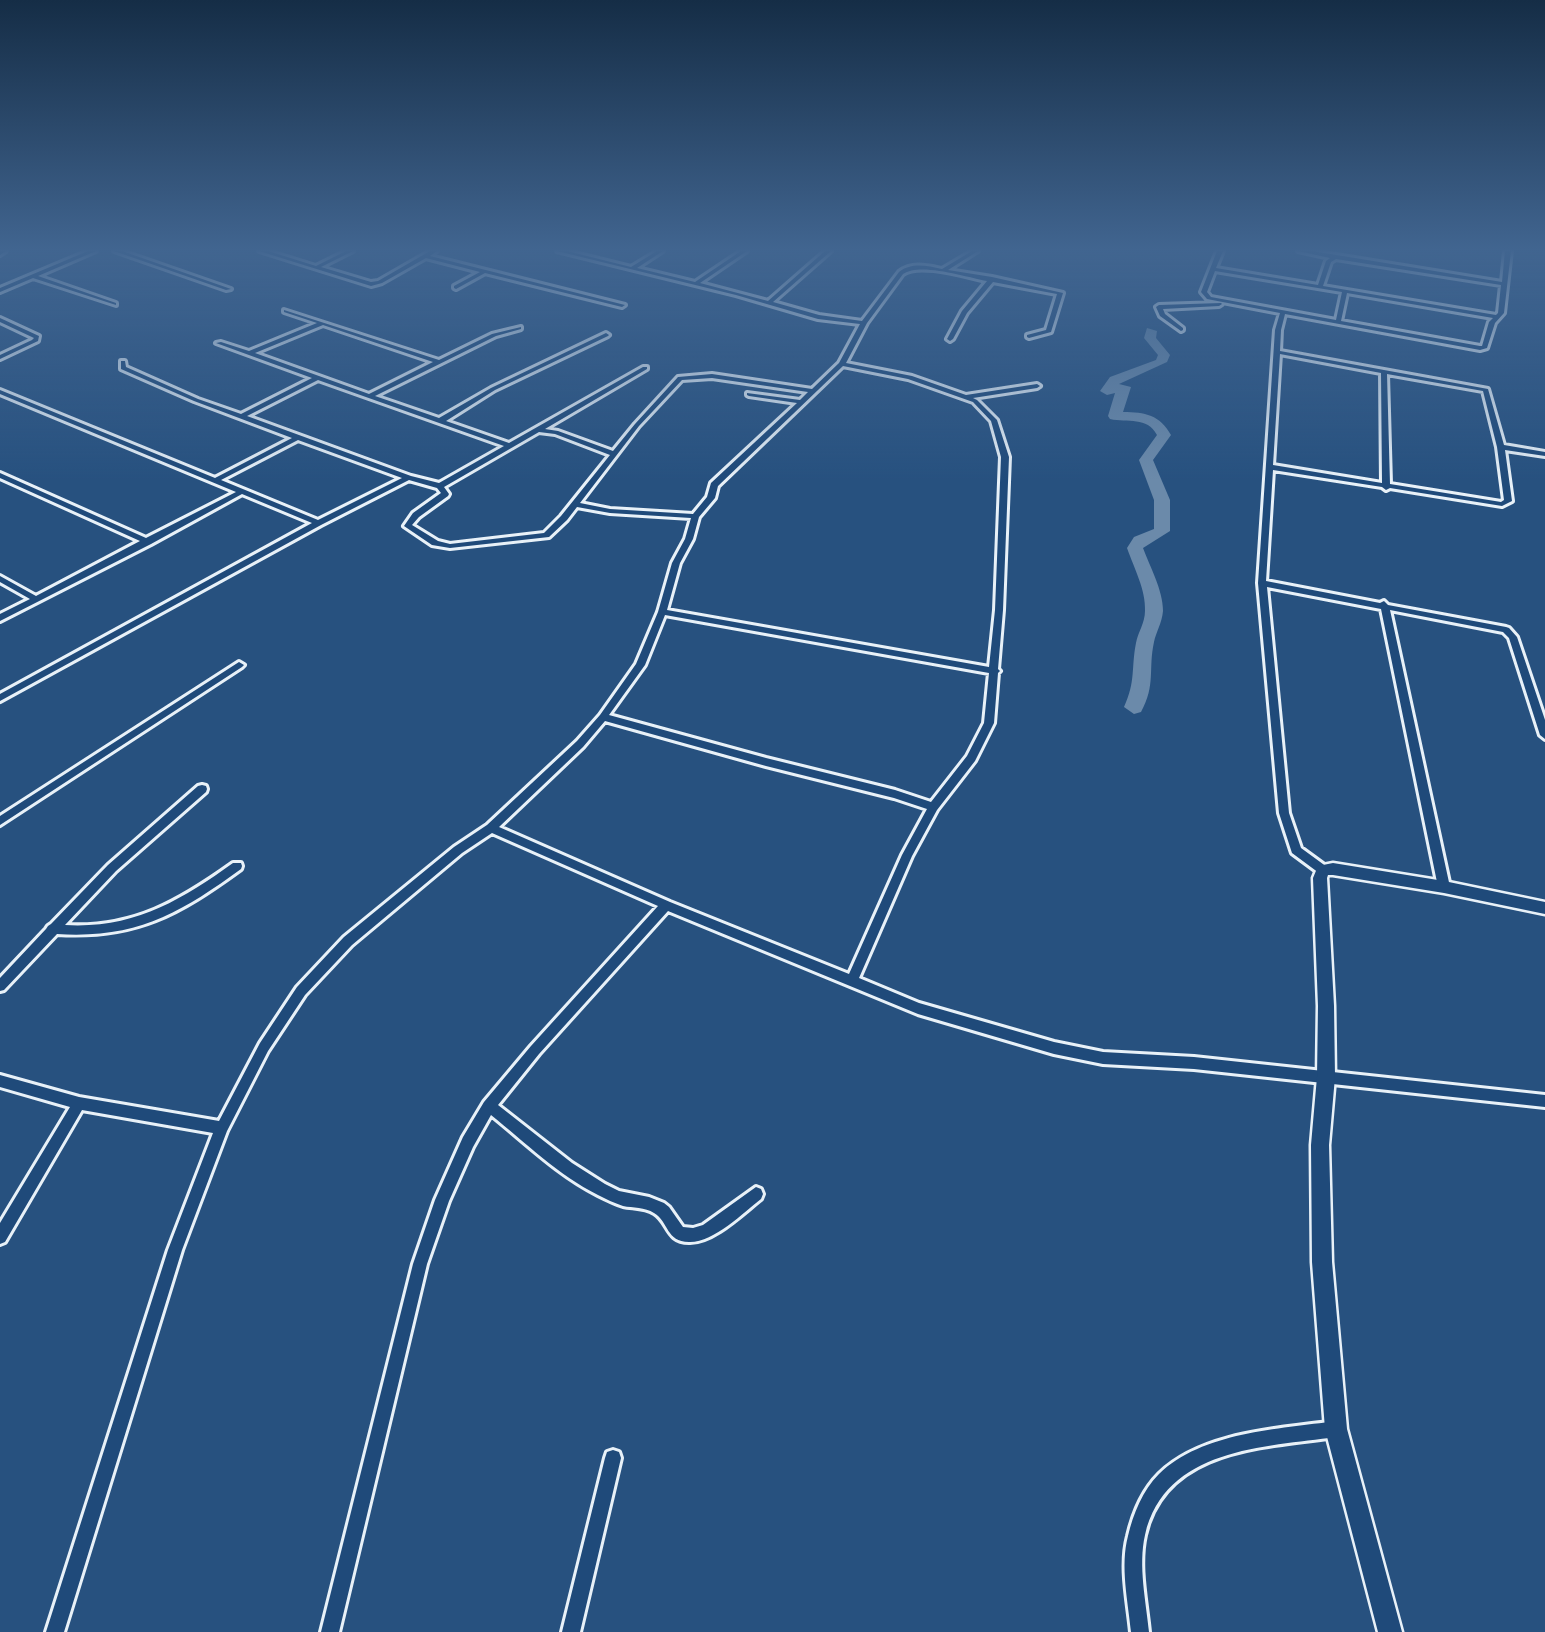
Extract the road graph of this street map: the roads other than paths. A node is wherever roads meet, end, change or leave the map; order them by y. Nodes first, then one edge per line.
1 (16, 327) edge
2 (313, 327) edge
3 (335, 327) edge
4 (862, 327) edge
5 (956, 327) edge
6 (1050, 327) edge
7 (1177, 327) edge
8 (1279, 327) edge
9 (1366, 327) edge
10 (1491, 327) edge
11 (519, 328) dead end
12 (1181, 330) dead end
13 (606, 335) dead end
14 (1029, 336) dead end
15 (950, 339) dead end
16 (219, 343) dead end
17 (1277, 352) junction
18 (250, 354) junction
19 (0, 357) edge
20 (123, 362) dead end
21 (439, 362) junction
22 (842, 364) junction
23 (645, 368) dead end
24 (1384, 371) junction
25 (319, 377) junction
26 (1037, 386) dead end
27 (813, 391) junction
28 (0, 392) edge
29 (749, 394) dead end
30 (371, 395) junction
31 (967, 397) junction
32 (802, 402) junction
33 (244, 415) junction
34 (440, 421) junction
35 (539, 430) junction
36 (299, 437) junction
37 (508, 445) junction
38 (1501, 447) junction
39 (613, 454) junction
40 (1545, 454) edge
41 (1269, 467) junction
42 (0, 475) edge
43 (408, 478) junction
44 (216, 480) junction
45 (440, 486) junction
46 (1386, 488) junction
47 (243, 491) junction
48 (575, 504) junction
49 (695, 516) junction
50 (318, 523) junction
51 (148, 542) junction
52 (0, 579) edge
53 (1262, 583) junction
54 (36, 599) junction
55 (1384, 604) junction
56 (662, 612) junction
57 (0, 618) edge
58 (239, 665) dead end
59 (995, 671) junction
60 (0, 698) edge
61 (603, 717) junction
62 (1545, 735) edge
63 (202, 789) dead end
64 (933, 807) junction
65 (0, 821) edge
66 (491, 828) junction
67 (237, 866) dead end
68 (1323, 870) junction
69 (1444, 887) junction
70 (666, 905) junction
71 (1545, 908) edge
72 (52, 929) junction
73 (852, 981) junction
74 (0, 986) edge
75 (1325, 1077) junction
76 (0, 1081) edge
77 (1545, 1101) edge
78 (79, 1103) junction
79 (489, 1106) junction
80 (222, 1128) junction
81 (756, 1194) dead end
82 (0, 1237) edge
83 (1336, 1429) junction
84 (613, 1458) dead end
85 (54, 1632) edge
86 (330, 1632) edge
87 (571, 1632) edge
88 (1140, 1632) edge
89 (1390, 1632) edge

1 - 19 street
2 - 18 street
3 - 21 street
4 - 22 street
5 - 15 street
6 - 14 street
7 - 12 street
8 - 17 street
9 - 10 street
11 - 21 street
13 - 34 street
16 - 18 street
17 - 24 street
17 - 41 street
18 - 25 street
20 - 33 street
21 - 30 street
22 - 27 street
22 - 31 street
23 - 35 street
24 - 38 street
24 - 46 street
25 - 30 street
25 - 33 street
26 - 31 street
27 - 32 street
27 - 39 street
28 - 44 street
29 - 32 street
30 - 34 street
31 - 59 street
32 - 49 street
33 - 36 street
34 - 37 street
35 - 37 street
35 - 39 street
36 - 43 street
36 - 44 street
37 - 45 street
38 - 40 street
38 - 46 street
39 - 48 street
41 - 46 street
41 - 53 street
42 - 51 street
43 - 45 street
43 - 50 street
44 - 47 street
45 - 48 street
47 - 50 street
47 - 51 street
48 - 49 street
49 - 56 street
50 - 60 street
51 - 54 street
52 - 54 street
53 - 55 street
53 - 68 street
54 - 57 street
55 - 62 street
55 - 69 street
56 - 59 street
56 - 61 street
58 - 65 street
59 - 64 street
61 - 64 street
61 - 66 street
63 - 72 street
64 - 73 street
66 - 70 street
66 - 80 street
67 - 72 street
68 - 69 street
68 - 75 street
69 - 71 street
70 - 73 street
70 - 79 street
72 - 74 street
73 - 75 street
75 - 77 street
75 - 83 street
76 - 78 street
78 - 80 street
78 - 82 street
79 - 81 street
79 - 86 street
80 - 85 street
83 - 88 street
83 - 89 street
84 - 87 street

